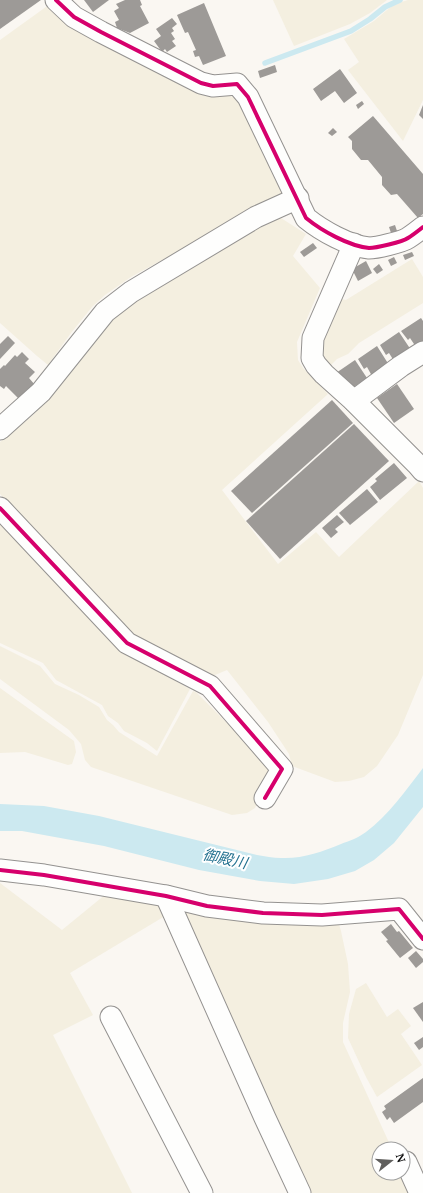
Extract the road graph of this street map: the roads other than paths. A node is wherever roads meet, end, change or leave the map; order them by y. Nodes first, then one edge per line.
1 (56, 0) edge
2 (298, 198) junction
3 (423, 227) edge
4 (354, 244) junction
5 (423, 352) edge
6 (354, 401) junction
7 (0, 429) edge
8 (421, 465) edge
9 (0, 508) edge
10 (265, 798) dead end
11 (0, 870) edge
12 (166, 896) junction
13 (423, 939) edge
14 (111, 1017) dead end
15 (411, 1173) edge
16 (202, 1193) edge
17 (300, 1193) edge
18 (420, 1193) edge

1 - 2 street
2 - 4 street
2 - 7 street
3 - 4 street
4 - 6 street
5 - 6 street
6 - 8 street
9 - 10 street
11 - 12 street
12 - 13 street
12 - 17 street
14 - 16 street
15 - 18 street

